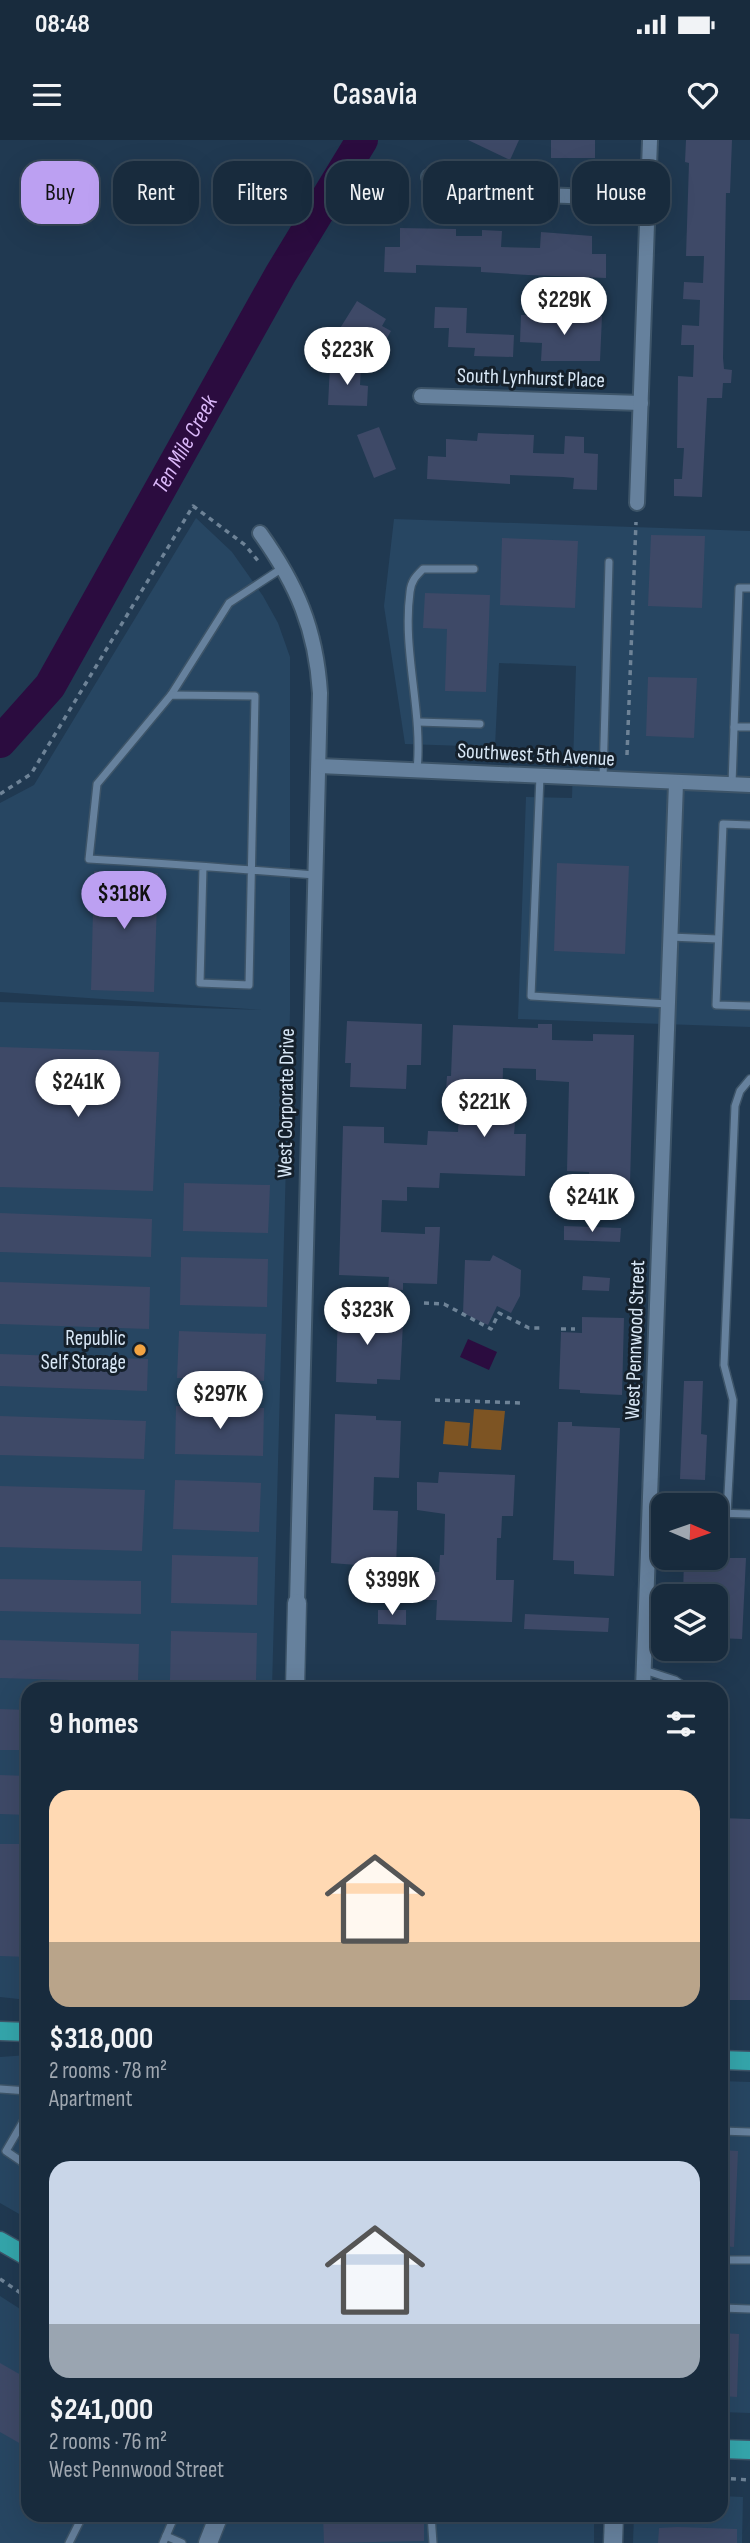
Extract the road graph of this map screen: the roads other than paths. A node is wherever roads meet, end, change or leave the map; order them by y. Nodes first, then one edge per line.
1 (650, 140) edge
2 (649, 161) edge
3 (647, 224) edge
4 (421, 396) dead end
5 (640, 403) junction
6 (637, 503) dead end
7 (261, 533) dead end
8 (609, 562) dead end
9 (284, 567) junction
10 (474, 569) dead end
11 (750, 588) edge
12 (171, 695) junction
13 (418, 722) junction
14 (480, 723) dead end
15 (734, 727) junction
16 (750, 727) edge
17 (319, 766) junction
18 (417, 771) junction
19 (540, 776) junction
20 (603, 779) junction
21 (676, 783) junction
22 (732, 785) junction
23 (750, 785) edge
24 (750, 825) edge
25 (203, 867) junction
26 (251, 870) junction
27 (315, 875) junction
28 (670, 937) junction
29 (718, 939) junction
30 (668, 1004) junction
31 (750, 1006) edge
32 (750, 1079) edge
33 (656, 1493) edge
34 (728, 1495) edge
35 (728, 1514) edge
36 (750, 1514) edge
37 (652, 1570) edge
38 (297, 1603) joint
39 (644, 1670) junction
40 (295, 1682) edge
41 (643, 1682) edge
42 (678, 1682) edge
43 (0, 2031) edge
44 (21, 2032) edge
45 (728, 2060) edge
46 (750, 2061) edge
47 (0, 2089) edge
48 (21, 2090) edge
49 (21, 2124) edge
50 (728, 2131) edge
51 (750, 2132) edge
52 (3, 2152) edge
53 (21, 2162) edge
54 (0, 2241) edge
55 (21, 2253) edge
56 (728, 2260) edge
57 (750, 2260) edge
58 (728, 2308) edge
59 (750, 2309) edge
60 (728, 2449) edge
61 (750, 2450) edge
62 (80, 2522) edge
63 (172, 2522) edge
64 (216, 2522) edge
65 (432, 2522) edge
66 (614, 2522) edge
67 (165, 2540) edge
68 (69, 2543) edge
69 (182, 2543) edge
70 (208, 2543) edge
71 (433, 2543) edge
72 (613, 2543) edge

1 - 2 street
3 - 5 street
4 - 5 street, South Lynhurst Place
5 - 6 street
7 - 9 street, West Corporate Drive
8 - 20 lane
9 - 12 lane
9 - 17 street, West Corporate Drive
10 - 13 lane
11 - 15 lane
12 - 25 lane
12 - 26 lane
13 - 14 lane
13 - 18 lane
15 - 16 lane
15 - 22 lane
17 - 18 street, Southwest 5th Avenue
17 - 27 street, West Corporate Drive
18 - 19 street, Southwest 5th Avenue
19 - 20 street, Southwest 5th Avenue
19 - 30 lane
20 - 21 street, Southwest 5th Avenue
21 - 22 street, Southwest 5th Avenue
21 - 28 street, West Pennwood Street
22 - 23 street, Southwest 5th Avenue
24 - 29 lane
25 - 26 lane
25 - 26 lane
26 - 27 lane
27 - 38 street, West Corporate Drive
28 - 29 lane
28 - 30 street, West Pennwood Street
29 - 31 lane
30 - 33 street, West Pennwood Street
32 - 34 lane
35 - 36 lane
37 - 39 street, West Pennwood Street
38 - 40 street, West Corporate Drive
39 - 41 street, West Pennwood Street
39 - 42 lane
43 - 44 main road
45 - 46 main road
47 - 48 lane
49 - 52 lane
50 - 51 lane
52 - 53 lane
54 - 55 main road
56 - 57 lane
58 - 59 lane
60 - 61 main road
62 - 68 lane
63 - 67 lane
64 - 70 street
65 - 71 lane
66 - 72 street
67 - 69 lane

